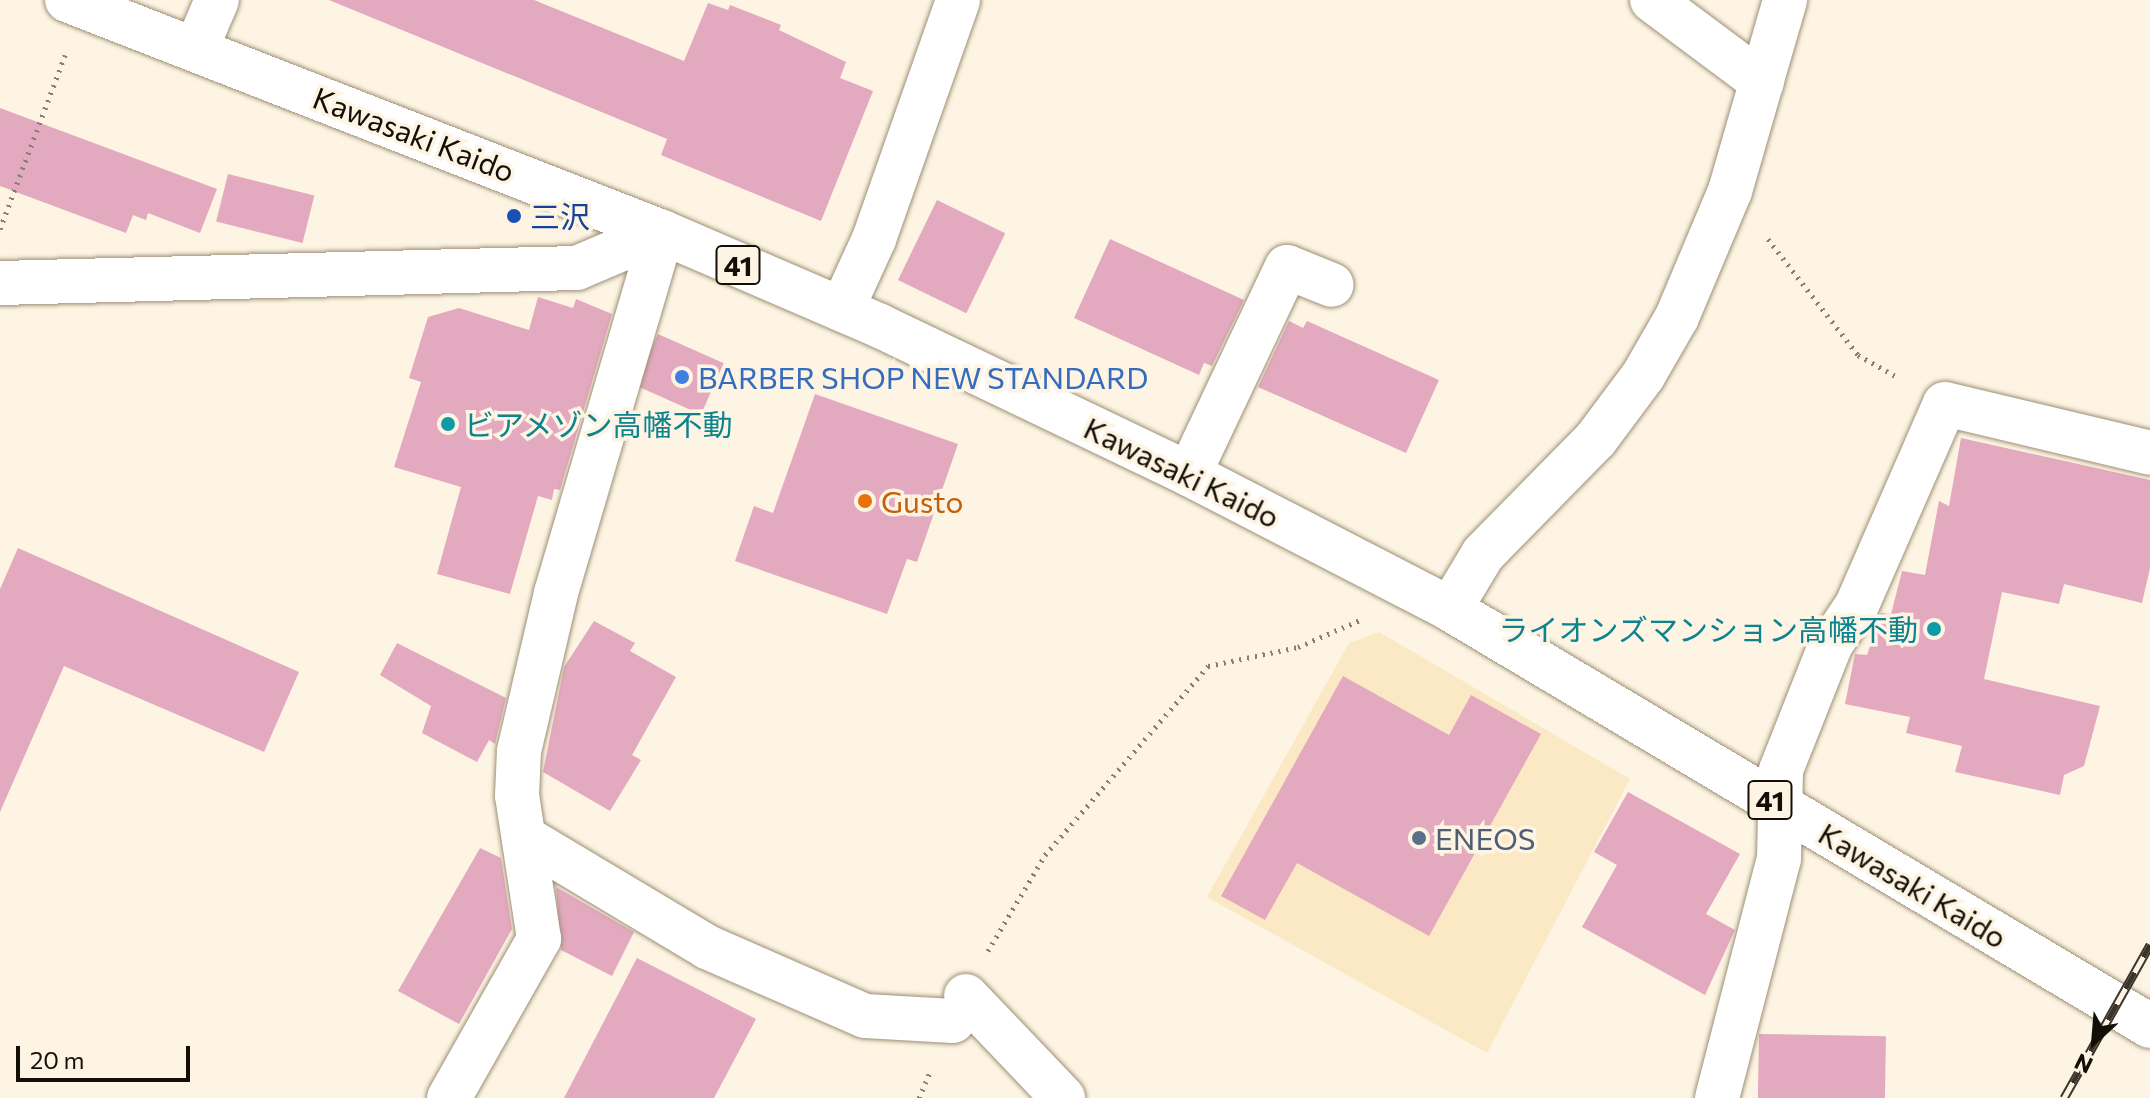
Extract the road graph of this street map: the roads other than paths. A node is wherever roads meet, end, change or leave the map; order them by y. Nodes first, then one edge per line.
1 (67, 0) edge
2 (217, 0) edge
3 (958, 0) edge
4 (1652, 0) edge
5 (1785, 0) edge
6 (196, 49) junction
7 (1762, 82) junction
8 (662, 232) junction
9 (0, 283) edge
10 (1332, 285) dead end
11 (842, 309) junction
12 (2150, 453) edge
13 (1189, 474) junction
14 (1450, 609) junction
15 (1780, 806) junction
16 (525, 838) junction
17 (2150, 1026) edge
18 (449, 1098) edge
19 (1063, 1098) edge
20 (1717, 1098) edge

1 - 6 street, Kawasaki Kaido / 41
2 - 6 street
3 - 11 street
4 - 7 street
5 - 7 street
6 - 8 street, Kawasaki Kaido / 41
7 - 14 street
8 - 9 street
8 - 11 street, Kawasaki Kaido / 41
8 - 16 street
10 - 13 street
11 - 13 street, Kawasaki Kaido / 41
12 - 15 street
13 - 14 street, Kawasaki Kaido / 41
14 - 15 street, Kawasaki Kaido / 41
15 - 17 street, Kawasaki Kaido / 41
15 - 20 street
16 - 18 street
16 - 19 street

